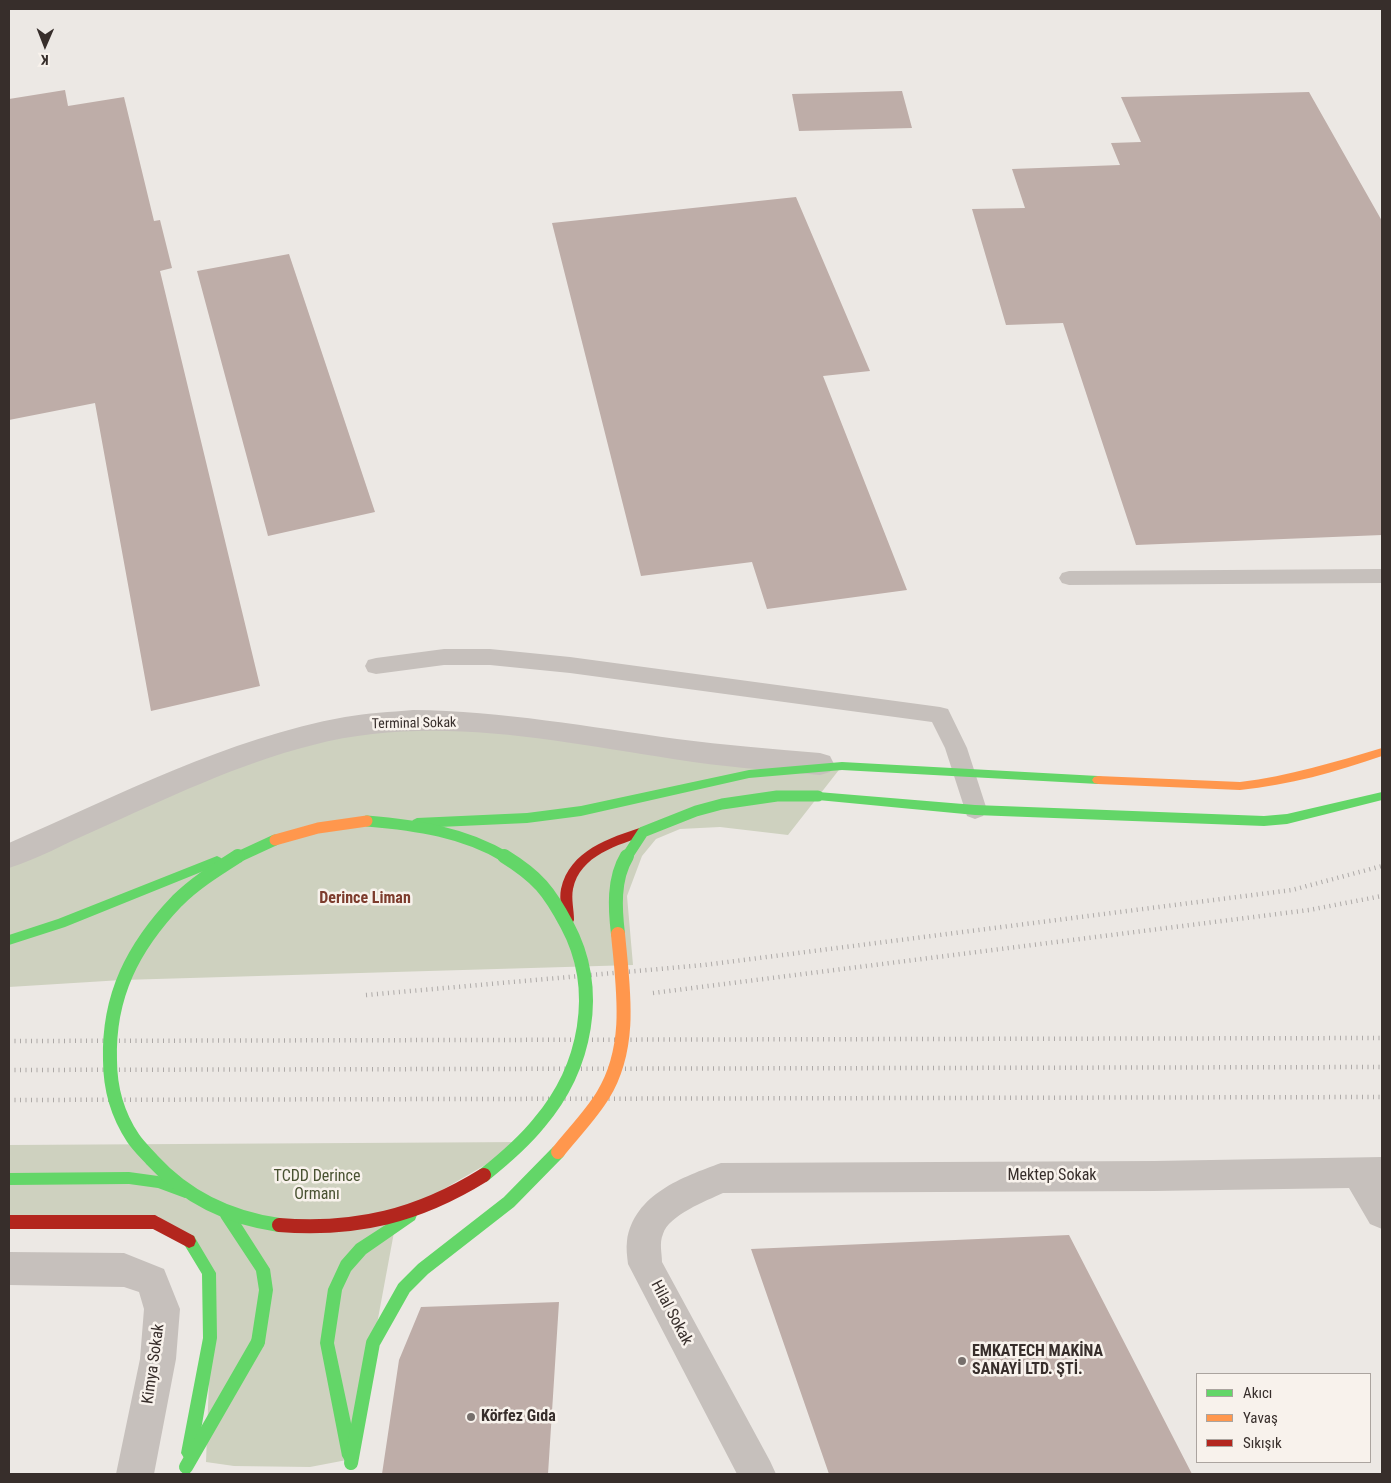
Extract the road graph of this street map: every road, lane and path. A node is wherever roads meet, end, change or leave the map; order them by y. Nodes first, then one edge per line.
1 (1382, 576) edge
2 (1069, 578) dead end
3 (376, 666) dead end
4 (1382, 752) edge
5 (842, 766) junction
6 (963, 774) junction
7 (1382, 796) edge
8 (975, 810) junction
9 (413, 823) junction
10 (643, 832) junction
11 (274, 839) junction
12 (9, 856) edge
13 (568, 920) junction
14 (9, 940) edge
15 (1370, 1173) edge
16 (721, 1178) joint
17 (9, 1179) edge
18 (187, 1193) junction
19 (413, 1212) junction
20 (226, 1213) junction
21 (1382, 1213) edge
22 (9, 1222) edge
23 (9, 1268) edge
24 (350, 1469) edge
25 (186, 1470) edge
26 (135, 1474) edge
27 (756, 1474) edge

1 - 2 lane
3 - 6 lane
4 - 6 main road
5 - 6 main road
5 - 9 main road
5 - 12 street, Terminal Sokak
6 - 8 lane
7 - 8 main road
8 - 10 main road, bridge
9 - 11 main road, bridge
9 - 13 main road, bridge
10 - 13 main road
10 - 24 main road, bridge
11 - 14 main road, bridge
11 - 18 main road, bridge
13 - 19 main road, bridge
15 - 16 street, Mektep Sokak
15 - 21 street
16 - 27 street, Hilal Sokak
17 - 18 main road
18 - 20 main road, bridge
19 - 20 main road, bridge
19 - 24 main road, bridge
20 - 25 main road, bridge
22 - 25 main road
23 - 26 street, Kimya Sokak

